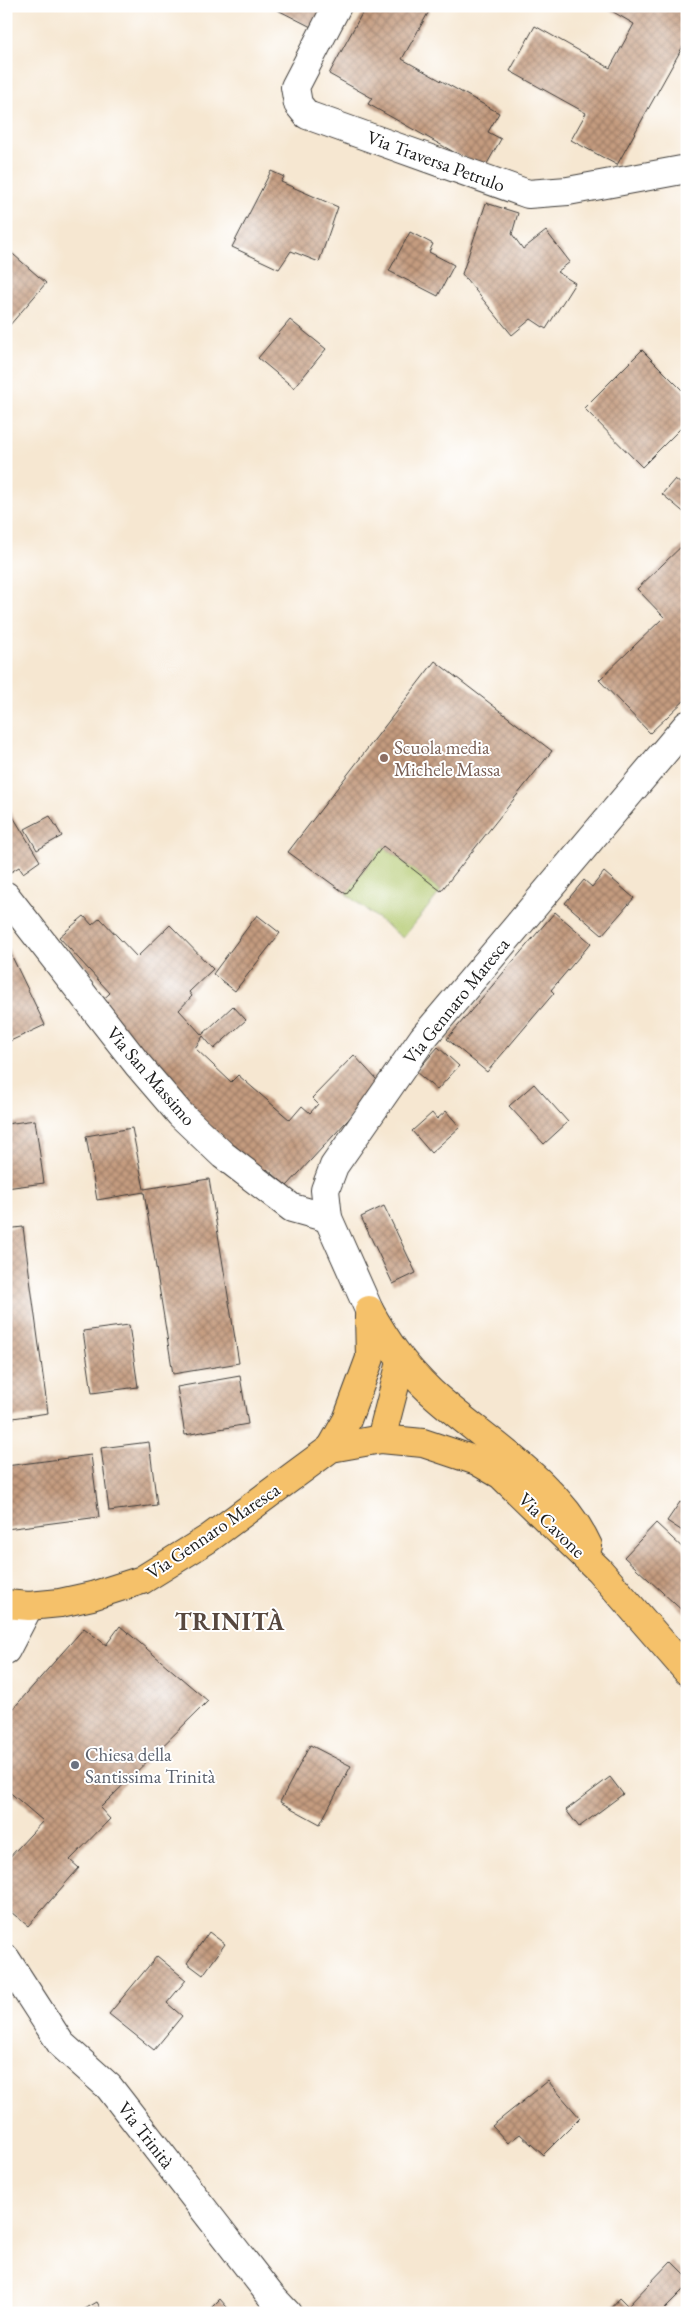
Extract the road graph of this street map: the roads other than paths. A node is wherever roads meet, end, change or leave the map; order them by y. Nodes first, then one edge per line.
1 (337, 6) edge
2 (687, 169) edge
3 (687, 725) edge
4 (6, 896) edge
5 (328, 1218) junction
6 (369, 1310) junction
7 (401, 1362) junction
8 (381, 1440) junction
9 (331, 1448) junction
10 (599, 1570) junction
11 (18, 1605) edge
12 (6, 1650) edge
13 (687, 1670) edge
14 (6, 1959) edge
15 (286, 2313) edge

1 - 2 street, Via Traversa Petrulo
3 - 5 street, Via Gennaro Maresca
4 - 5 street, Via San Massimo
5 - 6 street, Via Gennaro Maresca
6 - 7 main road
6 - 9 main road
7 - 8 main road
7 - 10 main road
8 - 9 main road, Via Gennaro Maresca
8 - 10 main road, Via Cavone
9 - 11 main road, Via Gennaro Maresca
10 - 13 main road, Via Cavone
11 - 12 street
14 - 15 street, Via Trinità

